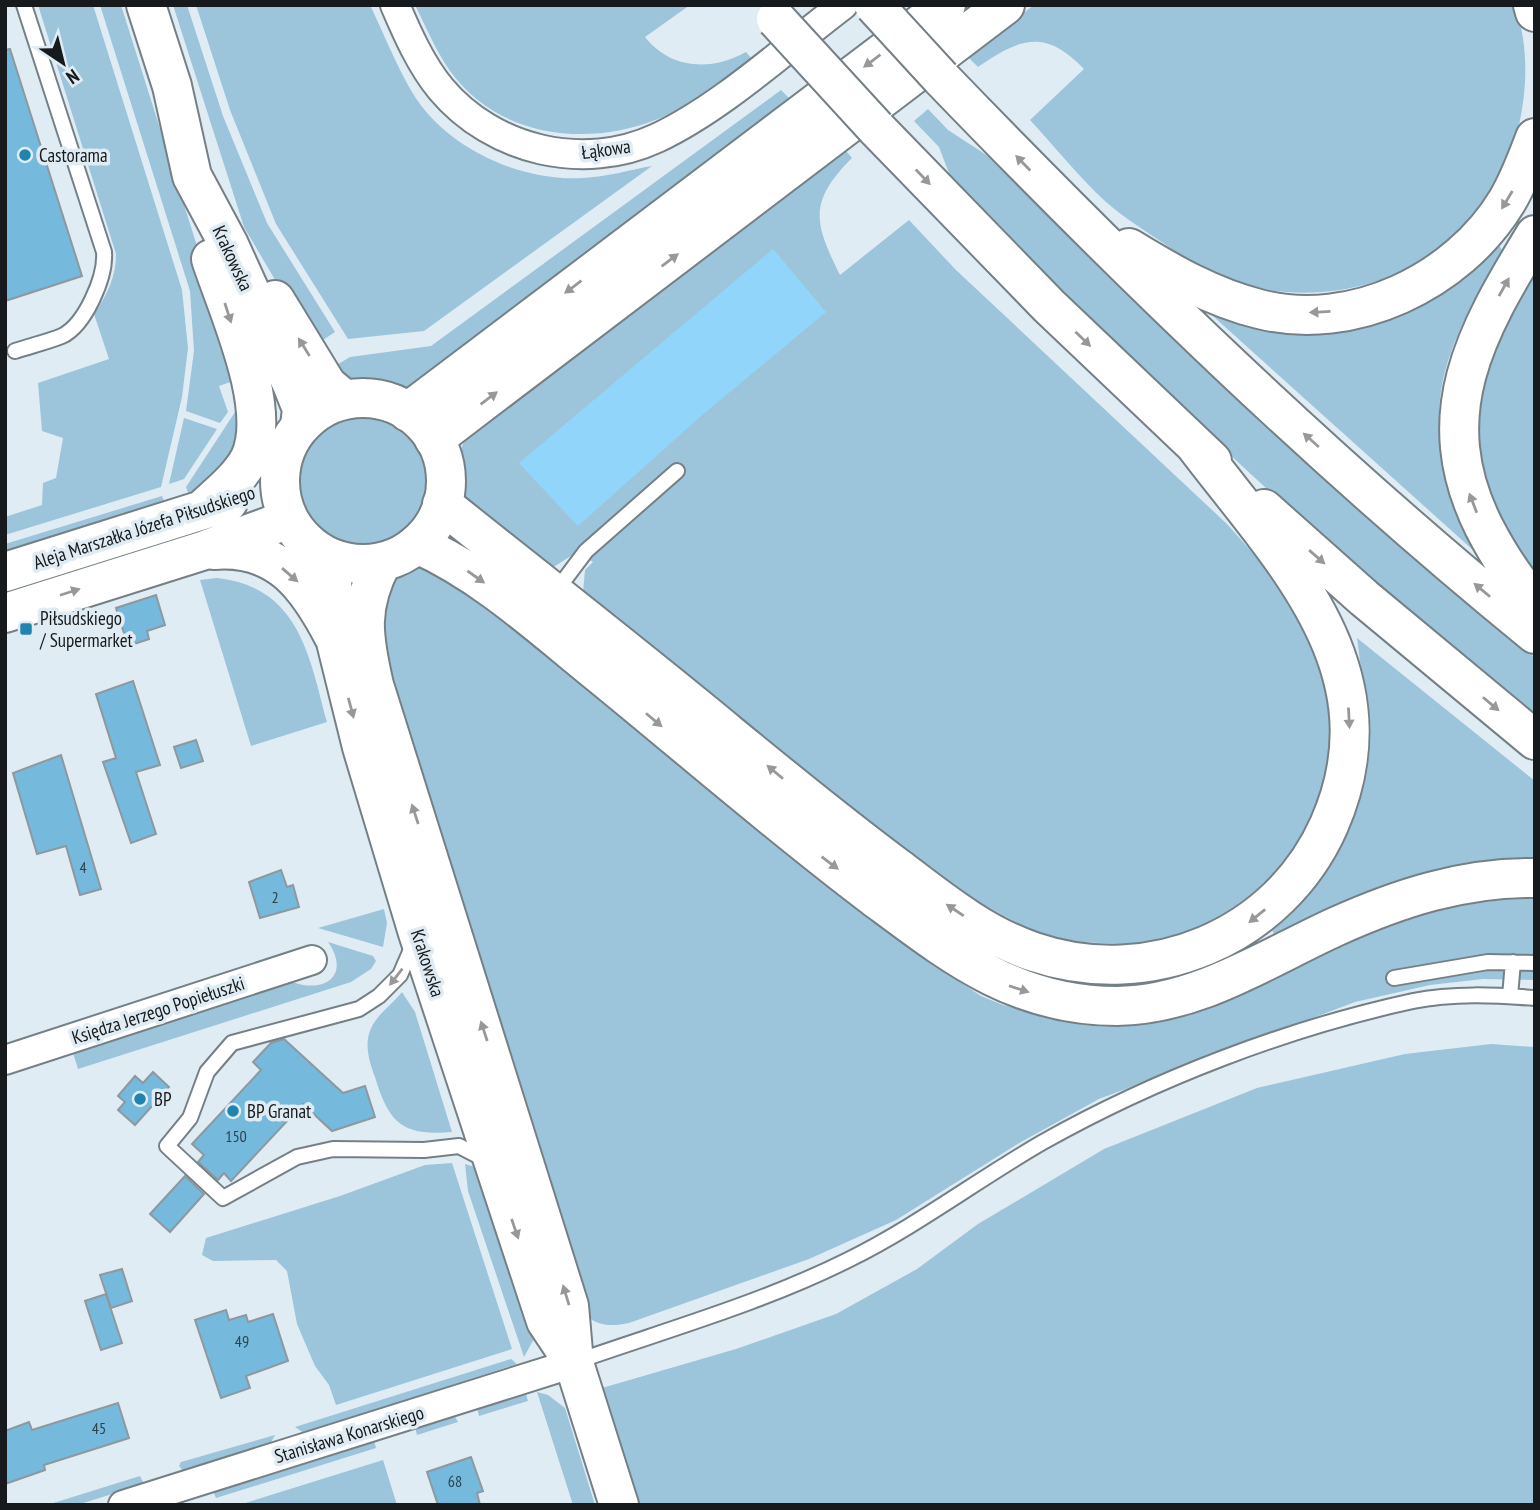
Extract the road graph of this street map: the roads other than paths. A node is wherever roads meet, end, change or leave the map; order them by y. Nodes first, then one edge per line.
1 (24, 5) edge
2 (146, 5) edge
3 (395, 5) edge
4 (842, 5) edge
5 (874, 5) edge
6 (946, 5) edge
7 (1005, 5) edge
8 (1533, 5) edge
9 (770, 12) edge
10 (1535, 12) edge
11 (172, 86) junction
12 (1535, 138) edge
13 (192, 176) junction
14 (1070, 212) junction
15 (1535, 235) edge
16 (15, 351) dead end
17 (345, 400) junction
18 (408, 412) junction
19 (300, 426) junction
20 (434, 439) junction
21 (1195, 445) junction
22 (677, 471) dead end
23 (280, 477) junction
24 (442, 504) junction
25 (202, 510) junction
26 (289, 519) junction
27 (417, 544) junction
28 (205, 550) junction
29 (318, 552) junction
30 (382, 562) junction
31 (5, 572) edge
32 (555, 592) junction
33 (1535, 602) edge
34 (5, 613) edge
35 (1535, 634) edge
36 (336, 642) junction
37 (1535, 740) edge
38 (1535, 878) edge
39 (418, 933) junction
40 (312, 960) dead end
41 (1513, 962) junction
42 (1535, 963) edge
43 (1394, 978) dead end
44 (1510, 996) junction
45 (1535, 998) edge
46 (5, 1060) edge
47 (497, 1072) junction
48 (478, 1114) junction
49 (458, 1146) junction
50 (493, 1165) junction
51 (574, 1363) junction
52 (123, 1505) edge
53 (619, 1505) edge

1 - 16 lane
2 - 11 main road, Krakowska
3 - 4 street, Łąkowa
14 -> 5 main road, bridge
6 -> 18 main road
20 -> 7 main road
8 - 10 main road
9 -> 21 main road, bridge
11 - 13 main road, Krakowska
17 -> 11 main road, Krakowska
12 -> 14 main road
13 - 19 main road, Krakowska
13 -> 25 main road
35 -> 14 main road
33 -> 15 main road
17 - 18 main road
17 - 19 main road
18 - 20 main road
19 - 23 main road
20 - 24 main road
21 -> 32 main road
21 -> 37 main road
22 - 32 lane
23 - 25 main road, Aleja Marszałka Józefa Piłsudskiego
23 - 26 main road
24 - 27 main road
24 - 32 main road
25 - 31 main road, Aleja Marszałka Józefa Piłsudskiego
26 - 28 main road, Aleja Marszałka Józefa Piłsudskiego
26 - 29 main road
27 - 30 main road
27 -> 38 main road
34 -> 28 main road, Aleja Marszałka Józefa Piłsudskiego
28 -> 36 main road
29 - 30 main road
29 - 36 main road, Krakowska
47 -> 30 main road, Krakowska
36 -> 39 main road, Krakowska
39 - 48 main road, Krakowska
39 -> 49 lane
40 - 46 street, Księdza Jerzego Popiełuszki
41 - 42 lane
41 - 43 lane
41 - 44 lane
44 - 45 lane
44 - 51 lane
47 - 48 main road
51 -> 47 main road, Krakowska
48 - 49 lane
48 - 50 main road, Krakowska
49 - 50 lane
50 -> 51 main road, Krakowska
51 - 52 street, Stanisława Konarskiego
51 - 53 main road, Krakowska

